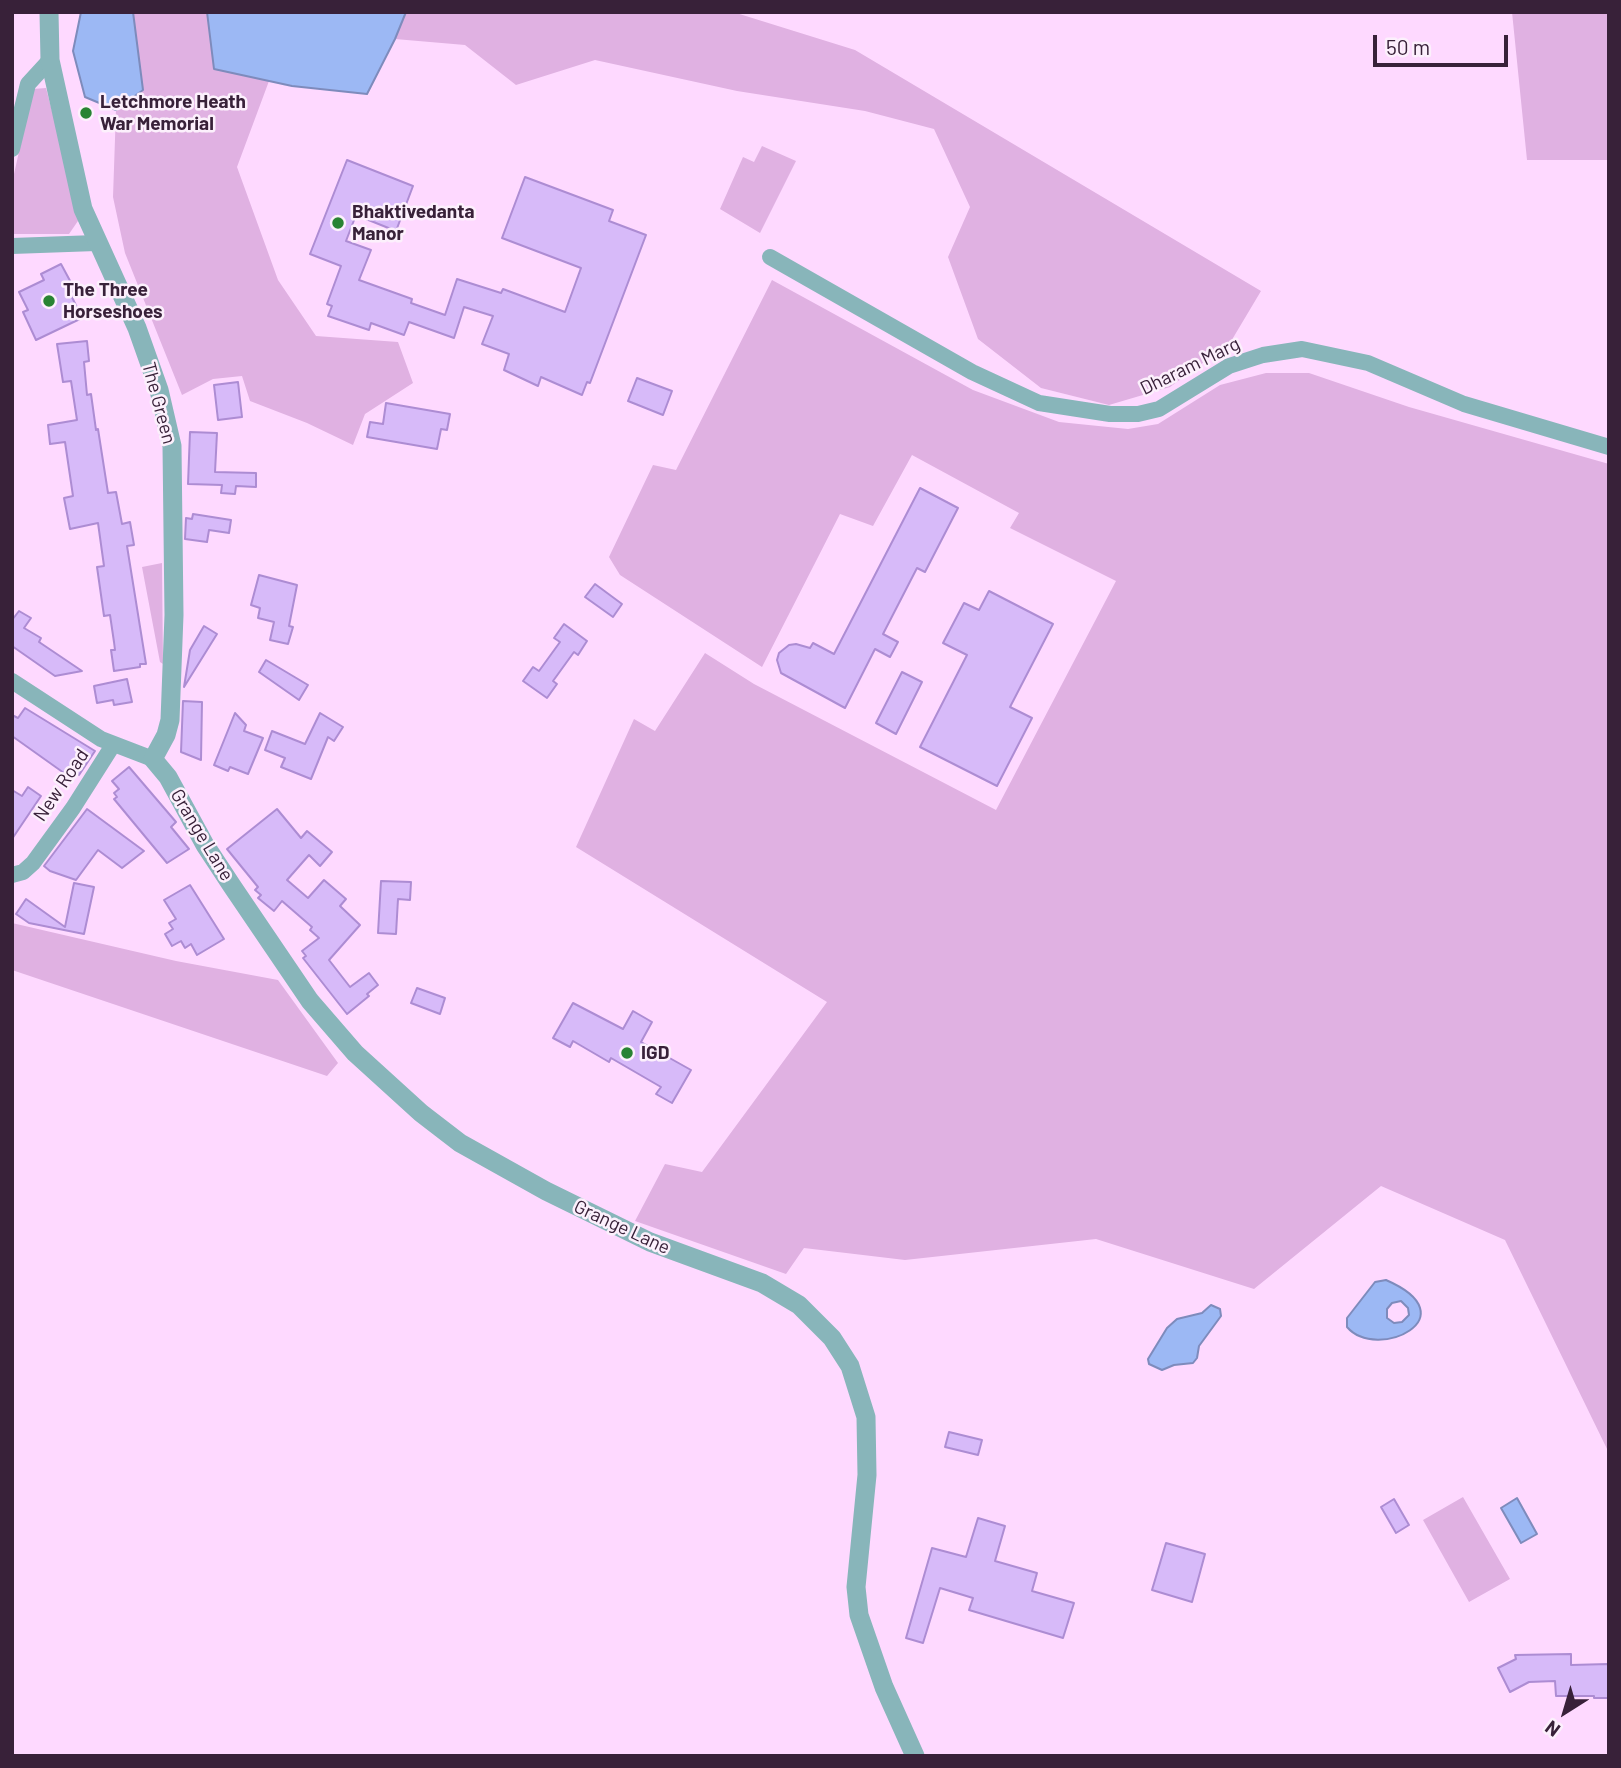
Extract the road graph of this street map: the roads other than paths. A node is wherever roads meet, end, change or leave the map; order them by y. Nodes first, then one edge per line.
1 (49, 12) edge
2 (50, 60) junction
3 (12, 149) edge
4 (96, 243) junction
5 (12, 246) edge
6 (770, 257) dead end
7 (1609, 447) edge
8 (12, 681) edge
9 (113, 745) junction
10 (153, 759) junction
11 (12, 875) edge
12 (915, 1756) edge

1 - 2 street, The Green
2 - 3 street
2 - 4 street, The Green
4 - 5 street
4 - 10 street, The Green
6 - 7 street, Dharam Marg
8 - 9 street
9 - 10 street
9 - 11 street, New Road
10 - 12 street, Grange Lane

